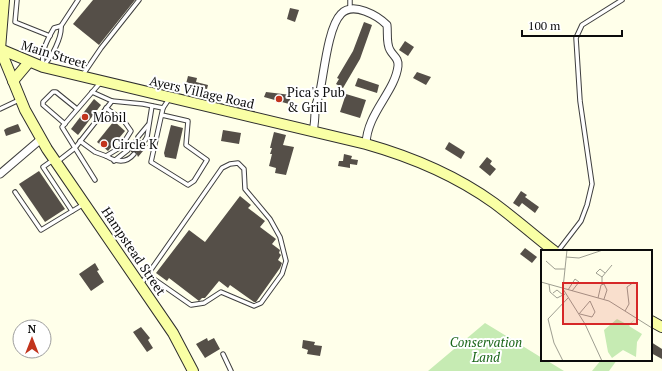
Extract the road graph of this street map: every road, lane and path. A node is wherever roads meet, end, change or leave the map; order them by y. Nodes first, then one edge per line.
1 (4, 0) edge
2 (17, 0) edge
3 (78, 0) edge
4 (139, 0) edge
5 (350, 0) edge
6 (622, 0) edge
7 (350, 10) junction
8 (61, 26) junction
9 (50, 36) junction
10 (0, 49) edge
11 (29, 62) junction
12 (43, 67) junction
13 (82, 77) junction
14 (13, 81) junction
15 (101, 82) junction
16 (92, 92) junction
17 (169, 98) junction
18 (20, 99) junction
19 (112, 101) junction
20 (0, 102) edge
21 (152, 106) junction
22 (2, 108) edge
23 (106, 108) junction
24 (163, 108) junction
25 (77, 109) junction
26 (162, 115) junction
27 (64, 124) junction
28 (148, 125) junction
29 (313, 131) junction
30 (138, 137) dead end
31 (41, 139) junction
32 (80, 141) junction
33 (144, 142) dead end
34 (366, 144) junction
35 (75, 148) junction
36 (128, 150) dead end
37 (134, 154) dead end
38 (106, 156) junction
39 (55, 161) junction
40 (114, 161) junction
41 (0, 174) edge
42 (95, 180) dead end
43 (15, 192) dead end
44 (85, 203) junction
45 (72, 211) junction
46 (553, 250) edge
47 (559, 250) edge
48 (148, 275) junction
49 (141, 285) junction
50 (652, 322) edge
51 (662, 327) edge
52 (223, 354) dead end
53 (193, 371) edge
54 (231, 371) edge

1 - 10 main road
2 - 9 lane
3 - 8 lane
4 - 13 lane
5 - 7 lane
6 - 47 lane
7 - 29 street
7 - 34 street
8 - 9 lane
8 - 12 lane
9 - 12 lane
10 - 11 main road, Main Street
10 - 14 main road, Hampstead Street
11 - 12 main road, Main Street
11 - 14 main road
12 - 13 main road, Main Street
13 - 15 main road, Main Street
14 - 18 main road, Hampstead Street
15 - 16 lane
15 - 17 main road, Ayers Village Road
16 - 19 lane
16 - 25 lane
17 - 24 lane
17 - 29 main road, Ayers Village Road
18 - 22 lane
18 - 31 main road, Hampstead Street
19 - 21 lane
19 - 23 lane
20 - 22 lane
21 - 24 lane
21 - 28 lane
23 - 32 lane
23 - 38 lane
24 - 26 lane
25 - 27 lane
25 - 27 lane
26 - 26 lane
27 - 35 lane
28 - 30 lane
28 - 33 lane
29 - 34 main road, Ayers Village Road
31 - 39 main road, Hampstead Street
31 - 41 street
32 - 35 lane
32 - 38 lane
34 - 46 main road, Ayers Village Road
35 - 39 lane
35 - 42 lane
36 - 40 lane
37 - 40 lane
38 - 40 lane
39 - 44 main road, Hampstead Street
39 - 45 lane
43 - 45 lane
44 - 45 lane
44 - 49 main road, Hampstead Street
48 - 48 lane
48 - 49 lane
49 - 53 main road, Hampstead Street
50 - 51 main road
52 - 54 lane

